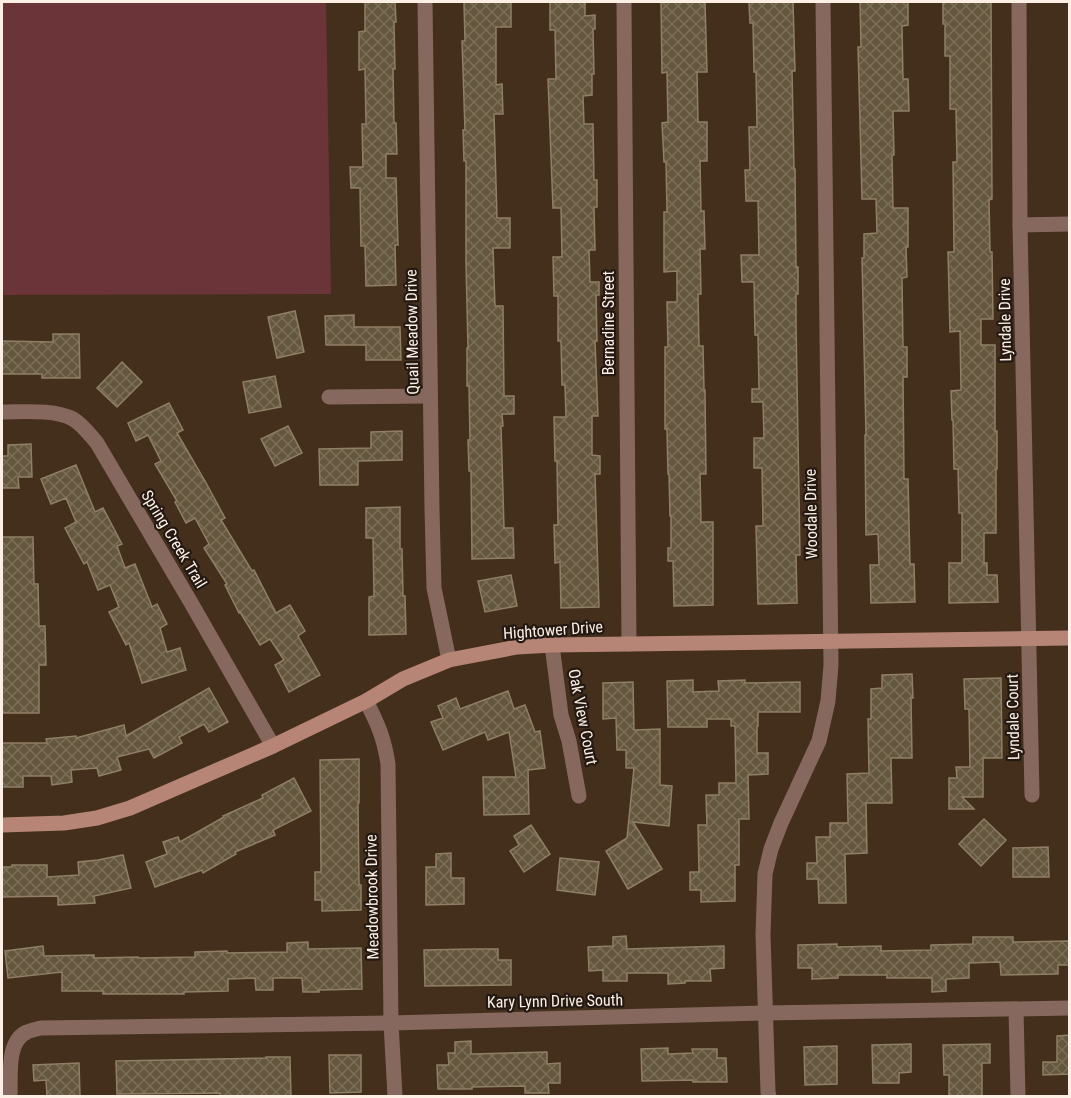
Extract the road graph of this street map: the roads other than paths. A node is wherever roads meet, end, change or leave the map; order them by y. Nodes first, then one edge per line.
1 (425, 2) edge
2 (624, 2) edge
3 (823, 2) edge
4 (1018, 2) edge
5 (1070, 224) edge
6 (1020, 225) junction
7 (430, 396) junction
8 (329, 397) dead end
9 (2, 412) edge
10 (1030, 638) junction
11 (1070, 638) edge
12 (831, 641) junction
13 (629, 644) junction
14 (552, 645) junction
15 (449, 660) junction
16 (366, 701) junction
17 (273, 746) junction
18 (1032, 795) dead end
19 (579, 796) dead end
20 (2, 825) edge
21 (1070, 1008) edge
22 (1016, 1009) junction
23 (765, 1013) junction
24 (391, 1023) junction
25 (10, 1096) edge
26 (395, 1096) edge
27 (769, 1096) edge
28 (1018, 1096) edge

1 - 7 street, Quail Meadow Drive
2 - 13 street, Bernadine Street
3 - 12 street, Woodale Drive
4 - 6 street, Lyndale Drive
5 - 6 street
6 - 10 street, Lyndale Drive
7 - 8 street
7 - 15 street, Quail Meadow Drive
9 - 17 street, Spring Creek Trail
10 - 11 main road, Hightower Drive
10 - 12 main road, Hightower Drive
10 - 18 street, Lyndale Court
12 - 13 main road, Hightower Drive
12 - 23 street, Woodale Drive
13 - 14 main road, Hightower Drive
14 - 15 main road, Hightower Drive
14 - 19 street, Oak View Court
15 - 16 main road, Hightower Drive
16 - 17 main road, Hightower Drive
16 - 24 street, Meadowbrook Drive
17 - 20 main road, Hightower Drive
21 - 22 street, Kary Lynn Drive South
22 - 23 street, Kary Lynn Drive South
22 - 28 street
23 - 24 street, Kary Lynn Drive South
23 - 27 street, Woodale Drive
24 - 25 street, Kary Lynn Drive South
24 - 26 street, Meadowbrook Drive

